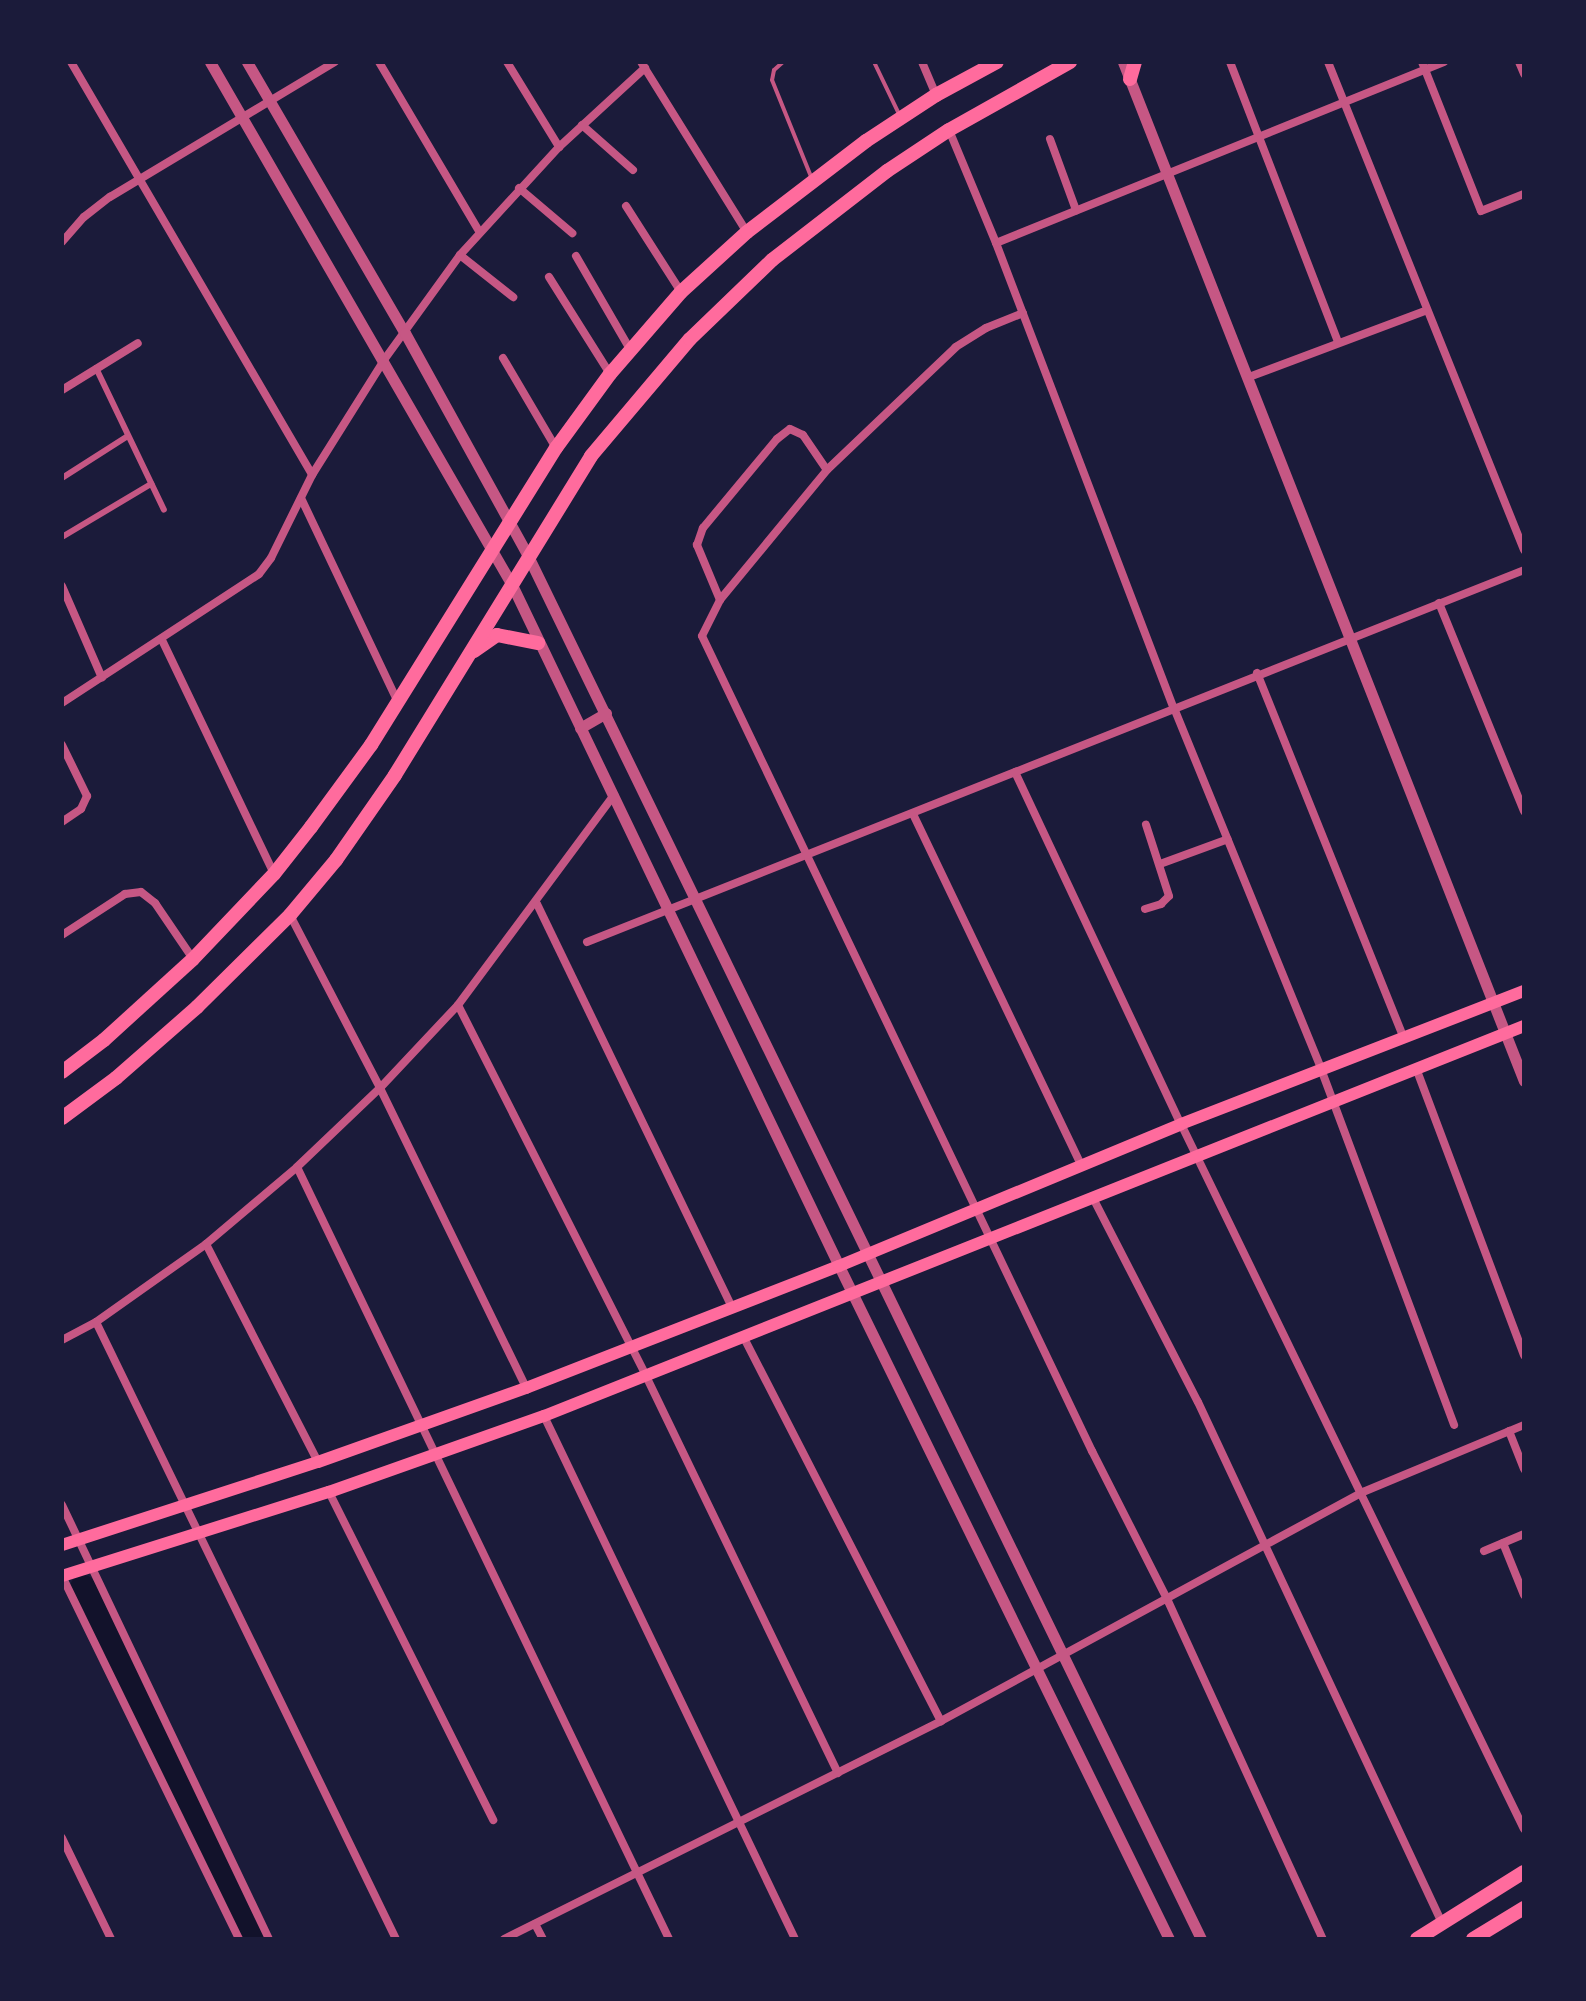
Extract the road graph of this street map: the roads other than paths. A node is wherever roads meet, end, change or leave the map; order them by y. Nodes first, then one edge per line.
1 (71, 62) edge
2 (210, 62) edge
3 (247, 62) edge
4 (335, 62) edge
5 (379, 62) edge
6 (507, 62) edge
7 (783, 62) edge
8 (874, 62) edge
9 (922, 62) edge
10 (997, 62) edge
11 (1070, 62) edge
12 (1123, 62) edge
13 (1135, 62) edge
14 (1230, 62) edge
15 (1328, 62) edge
16 (1444, 62) edge
17 (1519, 62) edge
18 (643, 65) edge
19 (1424, 66) edge
20 (1524, 74) edge
21 (1130, 79) junction
22 (936, 95) junction
23 (1344, 101) junction
24 (270, 103) junction
25 (901, 118) junction
26 (243, 120) junction
27 (582, 125) junction
28 (949, 130) junction
29 (1261, 136) junction
30 (1050, 139) dead end
31 (559, 147) junction
32 (633, 170) dead end
33 (1168, 173) junction
34 (142, 179) junction
35 (813, 181) junction
36 (519, 188) junction
37 (1524, 194) edge
38 (626, 206) dead end
39 (1076, 210) junction
40 (479, 231) junction
41 (747, 232) junction
42 (572, 233) dead end
43 (62, 242) edge
44 (996, 243) junction
45 (460, 255) junction
46 (576, 256) dead end
47 (549, 277) dead end
48 (681, 292) junction
49 (513, 297) dead end
50 (1427, 310) junction
51 (1023, 313) junction
52 (405, 333) junction
53 (1338, 342) junction
54 (138, 343) dead end
55 (630, 349) junction
56 (503, 358) dead end
57 (384, 360) junction
58 (96, 368) junction
59 (610, 374) junction
60 (1249, 377) junction
61 (62, 390) edge
62 (128, 436) junction
63 (556, 448) junction
64 (827, 470) junction
65 (312, 475) junction
66 (62, 478) edge
67 (151, 484) junction
68 (301, 498) junction
69 (164, 510) dead end
70 (509, 522) junction
71 (62, 537) edge
72 (492, 547) junction
73 (1524, 550) edge
74 (529, 558) junction
75 (1524, 570) edge
76 (512, 585) junction
77 (62, 586) edge
78 (720, 600) junction
79 (1439, 603) junction
80 (1350, 638) junction
81 (162, 640) junction
82 (538, 643) junction
83 (465, 659) junction
84 (1257, 673) junction
85 (102, 678) junction
86 (62, 703) edge
87 (398, 703) junction
88 (1174, 708) junction
89 (606, 713) junction
90 (580, 728) junction
91 (62, 745) edge
92 (1015, 772) junction
93 (614, 795) junction
94 (1524, 811) edge
95 (913, 814) junction
96 (62, 822) edge
97 (1146, 825) dead end
98 (1228, 839) junction
99 (805, 857) junction
100 (1160, 864) junction
101 (274, 874) junction
102 (697, 898) junction
103 (537, 904) junction
104 (669, 908) junction
105 (1145, 909) dead end
106 (290, 915) junction
107 (62, 935) edge
108 (587, 942) dead end
109 (193, 959) junction
110 (1524, 991) edge
111 (1494, 1003) junction
112 (458, 1005) junction
113 (1524, 1026) edge
114 (1506, 1033) junction
115 (1404, 1039) junction
116 (1416, 1068) junction
117 (1321, 1069) junction
118 (62, 1072) edge
119 (1524, 1081) edge
120 (380, 1088) junction
121 (1333, 1100) junction
122 (62, 1118) edge
123 (1181, 1124) junction
124 (1197, 1155) junction
125 (1082, 1166) junction
126 (297, 1167) junction
127 (1093, 1198) junction
128 (977, 1210) junction
129 (990, 1239) junction
130 (206, 1244) junction
131 (868, 1254) junction
132 (839, 1266) junction
133 (880, 1283) junction
134 (852, 1294) junction
135 (732, 1307) junction
136 (96, 1322) junction
137 (744, 1338) junction
138 (62, 1340) edge
139 (631, 1346) junction
140 (1524, 1355) edge
141 (646, 1376) junction
142 (526, 1388) junction
143 (544, 1416) junction
144 (1454, 1425) dead end
145 (1524, 1425) edge
146 (420, 1426) junction
147 (1509, 1431) junction
148 (435, 1456) junction
149 (318, 1462) junction
150 (1524, 1469) edge
151 (329, 1492) junction
152 (1363, 1492) junction
153 (62, 1505) edge
154 (187, 1505) junction
155 (1524, 1534) edge
156 (201, 1535) junction
157 (78, 1538) junction
158 (1503, 1543) junction
159 (62, 1545) edge
160 (1265, 1546) junction
161 (1484, 1551) dead end
162 (91, 1566) junction
163 (62, 1576) edge
164 (1524, 1595) edge
165 (1168, 1601) junction
166 (1065, 1655) junction
167 (1039, 1669) junction
168 (941, 1721) junction
169 (838, 1773) junction
170 (493, 1820) dead end
171 (740, 1824) junction
172 (1524, 1829) edge
173 (62, 1838) edge
174 (1524, 1872) edge
175 (637, 1875) junction
176 (1524, 1908) edge
177 (1442, 1923) junction
178 (535, 1924) junction
179 (111, 1939) edge
180 (239, 1939) edge
181 (269, 1939) edge
182 (396, 1939) edge
183 (504, 1939) edge
184 (543, 1939) edge
185 (669, 1939) edge
186 (795, 1939) edge
187 (1169, 1939) edge
188 (1201, 1939) edge
189 (1323, 1939) edge
190 (1417, 1939) edge
191 (1473, 1939) edge

1 - 34 street
2 - 26 street
3 - 24 street
4 - 24 street
5 - 40 street
6 - 31 street
7 - 35 lane
8 - 25 lane
9 - 22 street
10 - 22 main road
11 - 28 main road
12 - 21 street
13 - 21 main road
14 - 29 street
15 - 23 street
16 - 19 street
17 - 20 street
18 - 27 street
18 - 41 street
19 - 23 street
19 - 37 street
21 - 33 street
22 - 25 main road
23 - 29 street
23 - 50 street
24 - 26 street
24 - 52 street
25 - 35 main road
26 - 34 street
26 - 57 street
27 - 31 street
27 - 32 street
28 - 44 street
28 - 74 main road
29 - 33 street
29 - 53 street
30 - 39 street
31 - 36 street
33 - 39 street
33 - 60 street
34 - 43 street
34 - 65 street
35 - 41 main road
36 - 40 street
36 - 42 street
38 - 48 street
39 - 44 street
40 - 45 street
41 - 48 main road
44 - 51 street
45 - 49 street
45 - 52 street
46 - 55 street
47 - 59 street
48 - 55 main road
50 - 53 street
50 - 73 street
51 - 64 street
51 - 88 street
52 - 57 street
52 - 70 street
53 - 60 street
54 - 58 street
55 - 59 main road
56 - 63 street
57 - 65 street
57 - 72 street
58 - 61 street
58 - 62 street
59 - 63 main road
60 - 80 street
62 - 66 street
62 - 67 street
63 - 70 main road
64 - 78 street
64 - 78 street
65 - 68 street
67 - 69 street
67 - 71 street
68 - 81 street
68 - 87 street
70 - 72 main road
70 - 74 street
72 - 76 street
72 - 87 main road
74 - 76 main road
74 - 89 street
75 - 79 street
76 - 82 street
76 - 83 main road
77 - 85 street
78 - 99 street
79 - 80 street
79 - 94 street
80 - 84 street
80 - 111 street
81 - 85 street
81 - 101 street
82 - 83 main road
82 - 90 street
83 - 106 main road
84 - 88 street
84 - 115 street
85 - 86 street
87 - 101 main road
88 - 92 street
88 - 98 street
89 - 90 street
89 - 102 street
90 - 93 street
91 - 96 street
92 - 95 street
92 - 123 street
93 - 103 street
93 - 104 street
95 - 99 street
95 - 125 street
97 - 100 street
98 - 100 street
98 - 117 street
99 - 102 street
99 - 128 street
100 - 105 street
101 - 109 main road
102 - 104 street
102 - 131 street
103 - 112 street
103 - 135 street
104 - 108 street
104 - 132 street
106 - 120 street
106 - 122 main road
107 - 109 street
109 - 118 main road
110 - 111 main road
111 - 114 street
111 - 115 main road
112 - 120 street
112 - 139 street
113 - 114 main road
114 - 116 main road
114 - 119 street
115 - 117 main road
116 - 121 main road
116 - 140 street
117 - 121 street
117 - 123 main road
120 - 126 street
120 - 142 street
121 - 124 main road
121 - 144 street
123 - 124 street
123 - 125 main road
124 - 127 main road
124 - 152 street
125 - 128 main road
126 - 130 street
126 - 146 street
127 - 129 main road
127 - 160 street
128 - 129 street
128 - 131 main road
129 - 133 main road
129 - 165 street
130 - 136 street
130 - 149 street
131 - 132 main road
131 - 133 street
132 - 134 street
132 - 135 main road
133 - 134 main road
133 - 166 street
134 - 137 main road
134 - 167 street
135 - 139 main road
136 - 138 street
136 - 154 street
137 - 141 main road
137 - 168 street
139 - 141 street
139 - 142 main road
141 - 143 main road
141 - 169 street
142 - 146 main road
143 - 148 main road
143 - 171 street
145 - 147 street
146 - 148 street
146 - 149 main road
147 - 150 street
147 - 152 street
148 - 151 main road
148 - 175 street
149 - 154 main road
151 - 156 main road
151 - 170 street
152 - 160 street
152 - 172 street
153 - 157 street
154 - 156 street
154 - 157 main road
155 - 158 street
156 - 162 main road
156 - 182 street
157 - 159 main road
157 - 162 street
158 - 161 street
158 - 164 street
160 - 165 street
160 - 177 street
162 - 163 main road
162 - 181 street
163 - 180 street
165 - 166 street
165 - 189 street
166 - 167 street
166 - 188 street
167 - 168 street
167 - 187 street
168 - 169 street
169 - 171 street
171 - 175 street
171 - 186 street
173 - 179 street
174 - 177 main road
175 - 178 street
175 - 185 street
176 - 191 main road
177 - 190 main road
178 - 183 street
178 - 184 street

